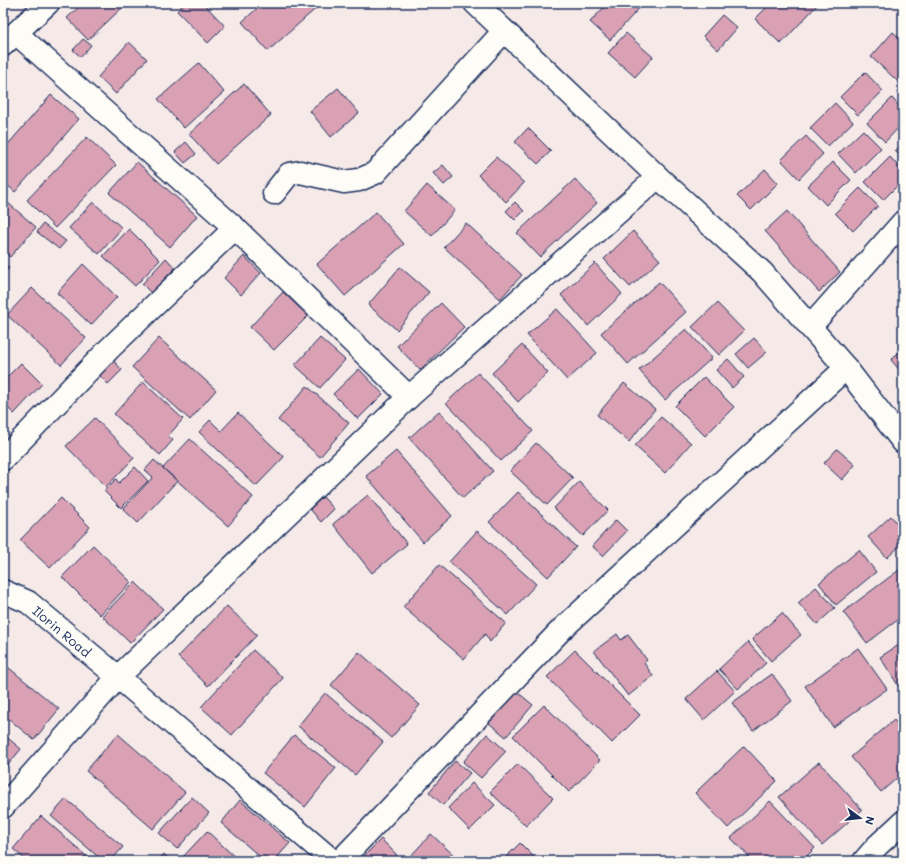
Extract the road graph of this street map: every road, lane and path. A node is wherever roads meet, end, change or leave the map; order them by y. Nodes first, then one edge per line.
1 (48, 3) edge
2 (475, 3) edge
3 (504, 31) junction
4 (9, 39) edge
5 (658, 177) junction
6 (274, 193) dead end
7 (903, 222) edge
8 (235, 228) junction
9 (810, 327) junction
10 (846, 368) junction
11 (410, 397) junction
12 (903, 442) edge
13 (3, 459) edge
14 (3, 591) edge
15 (118, 677) junction
16 (3, 807) edge
17 (903, 822) edge
18 (333, 861) edge
19 (340, 861) edge
20 (864, 861) edge

1 - 4 street
2 - 3 street
3 - 5 street
3 - 6 street
4 - 8 street
5 - 9 street
5 - 11 street
7 - 9 street
8 - 11 street
8 - 13 street
9 - 10 street
10 - 12 street
10 - 19 street
11 - 15 street
14 - 15 street, Ilorin Road
15 - 16 street
15 - 18 street, Ilorin Road
17 - 20 street

